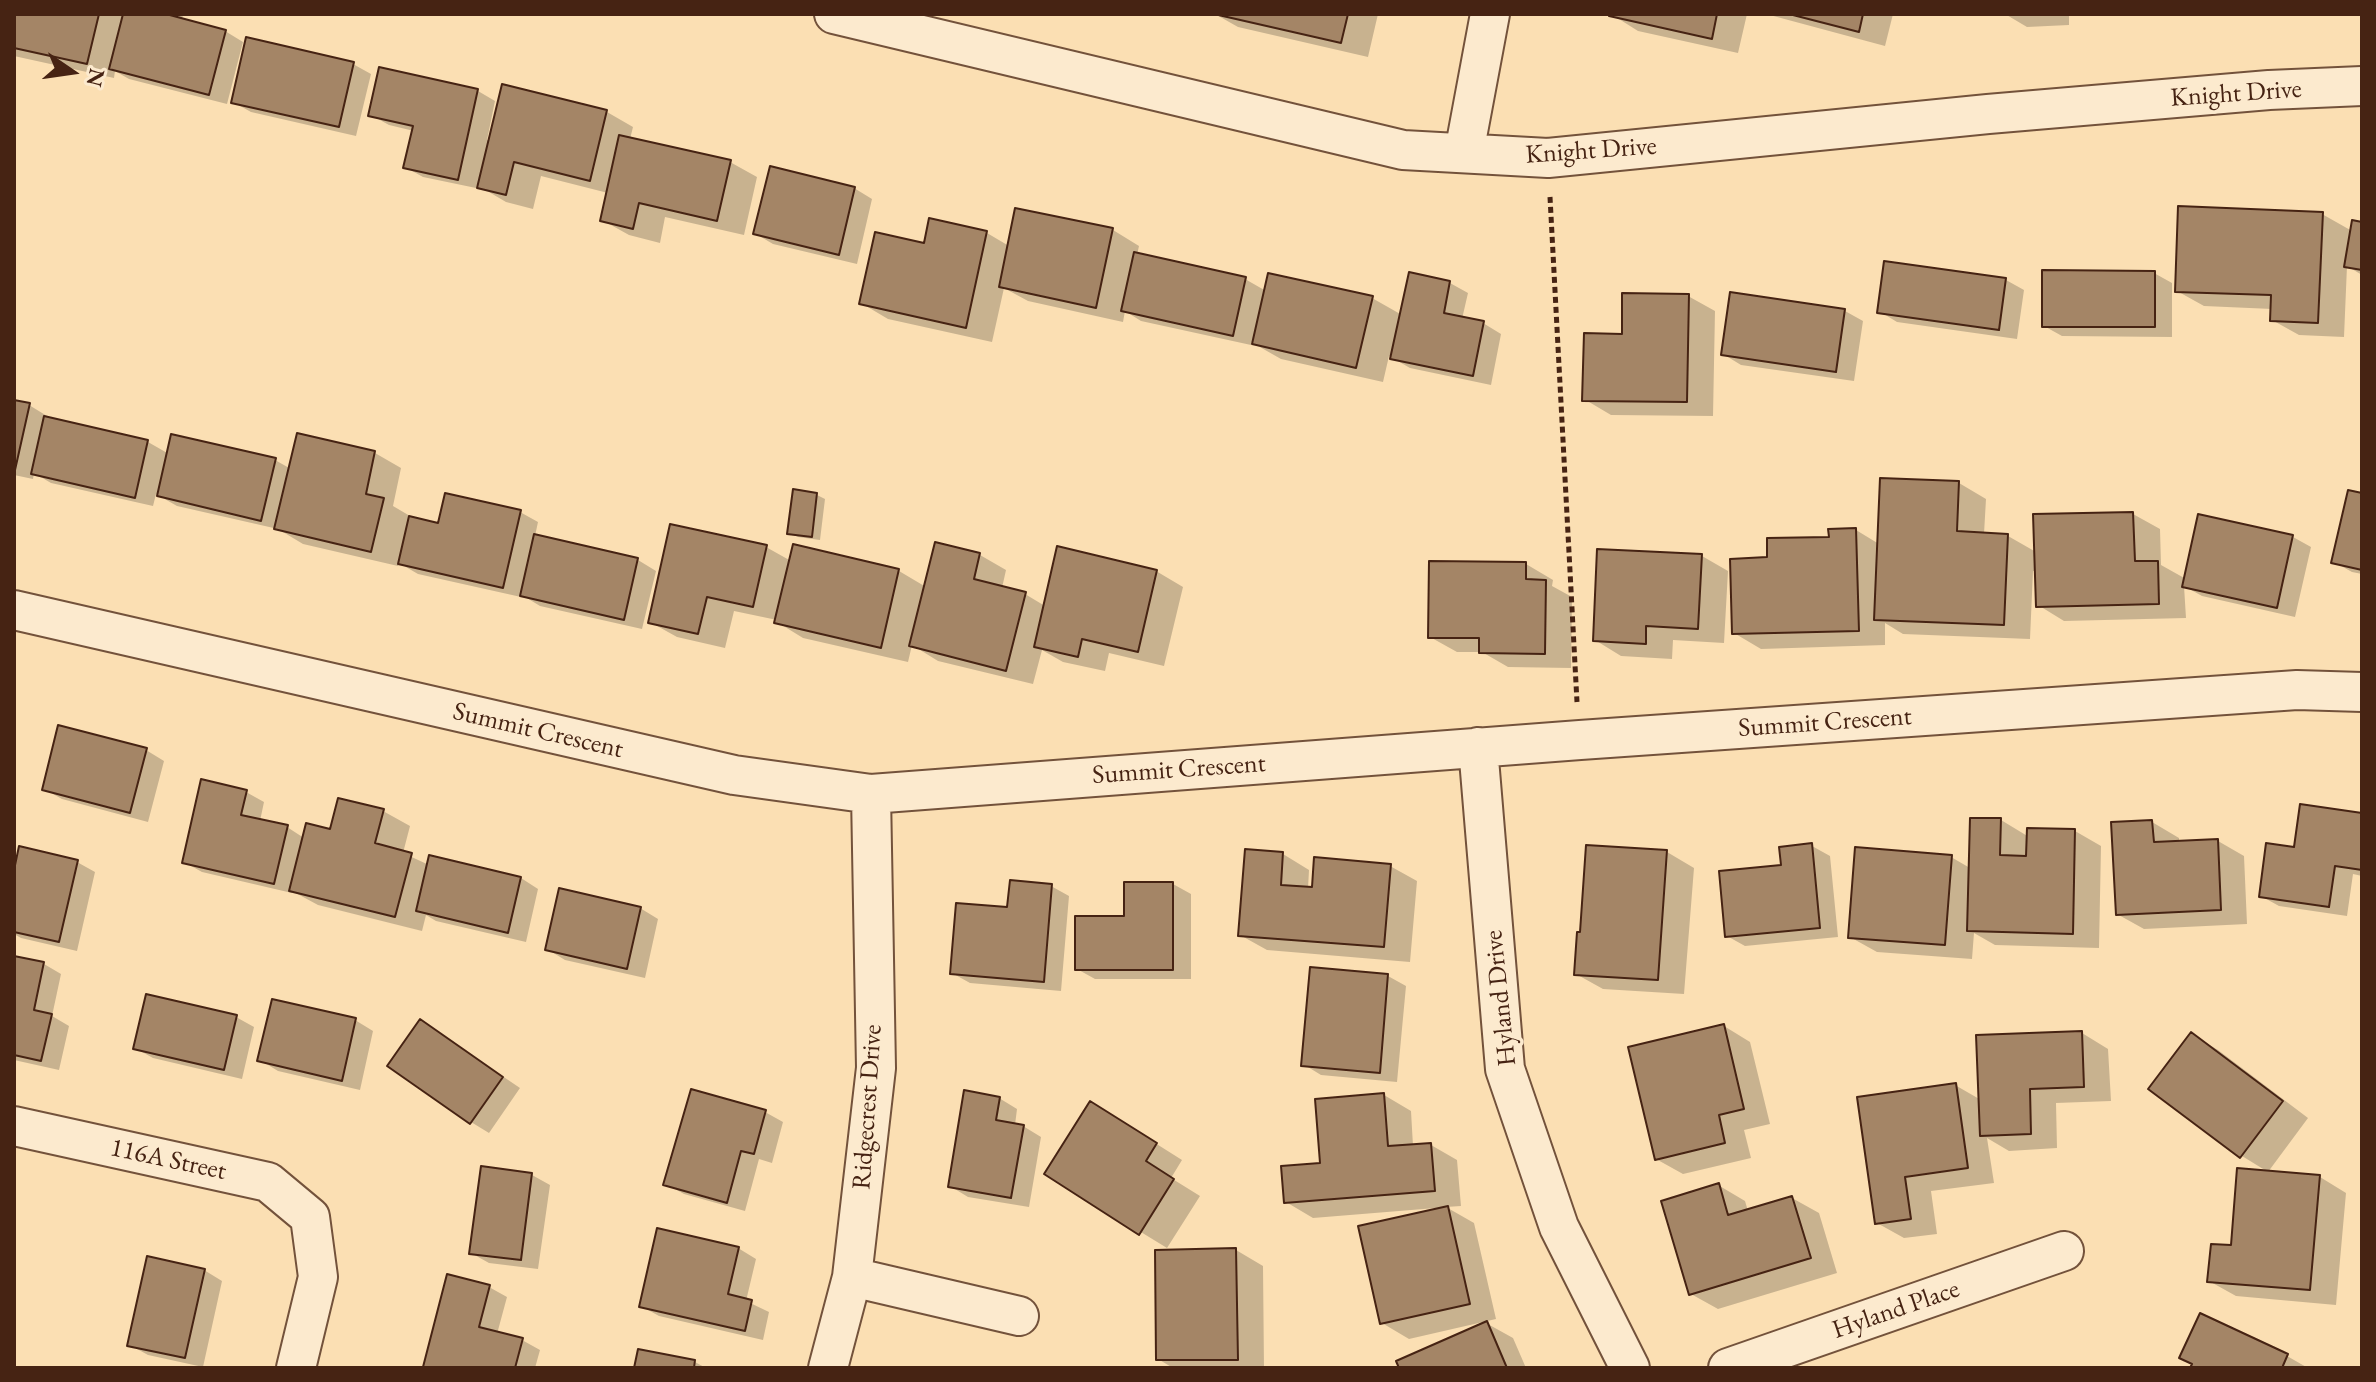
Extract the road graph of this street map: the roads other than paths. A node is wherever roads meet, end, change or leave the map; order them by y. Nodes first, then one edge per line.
1 (1490, 14) edge
2 (847, 15) edge
3 (2362, 86) edge
4 (1464, 153) junction
5 (14, 610) edge
6 (2362, 692) edge
7 (1478, 747) junction
8 (871, 794) junction
9 (14, 1126) edge
10 (2064, 1251) dead end
11 (852, 1277) junction
12 (1019, 1316) dead end
13 (296, 1368) edge
14 (828, 1368) edge
15 (1630, 1368) edge
16 (1728, 1368) edge

1 - 4 street
2 - 4 street, Knight Drive
3 - 4 street, Knight Drive
5 - 8 street, Summit Crescent
6 - 7 street, Summit Crescent
7 - 8 street, Summit Crescent
7 - 15 street, Hyland Drive
8 - 11 street, Ridgecrest Drive
9 - 13 street, 116A Street
10 - 16 street, Hyland Place
11 - 12 street
11 - 14 street, Ridgecrest Drive

